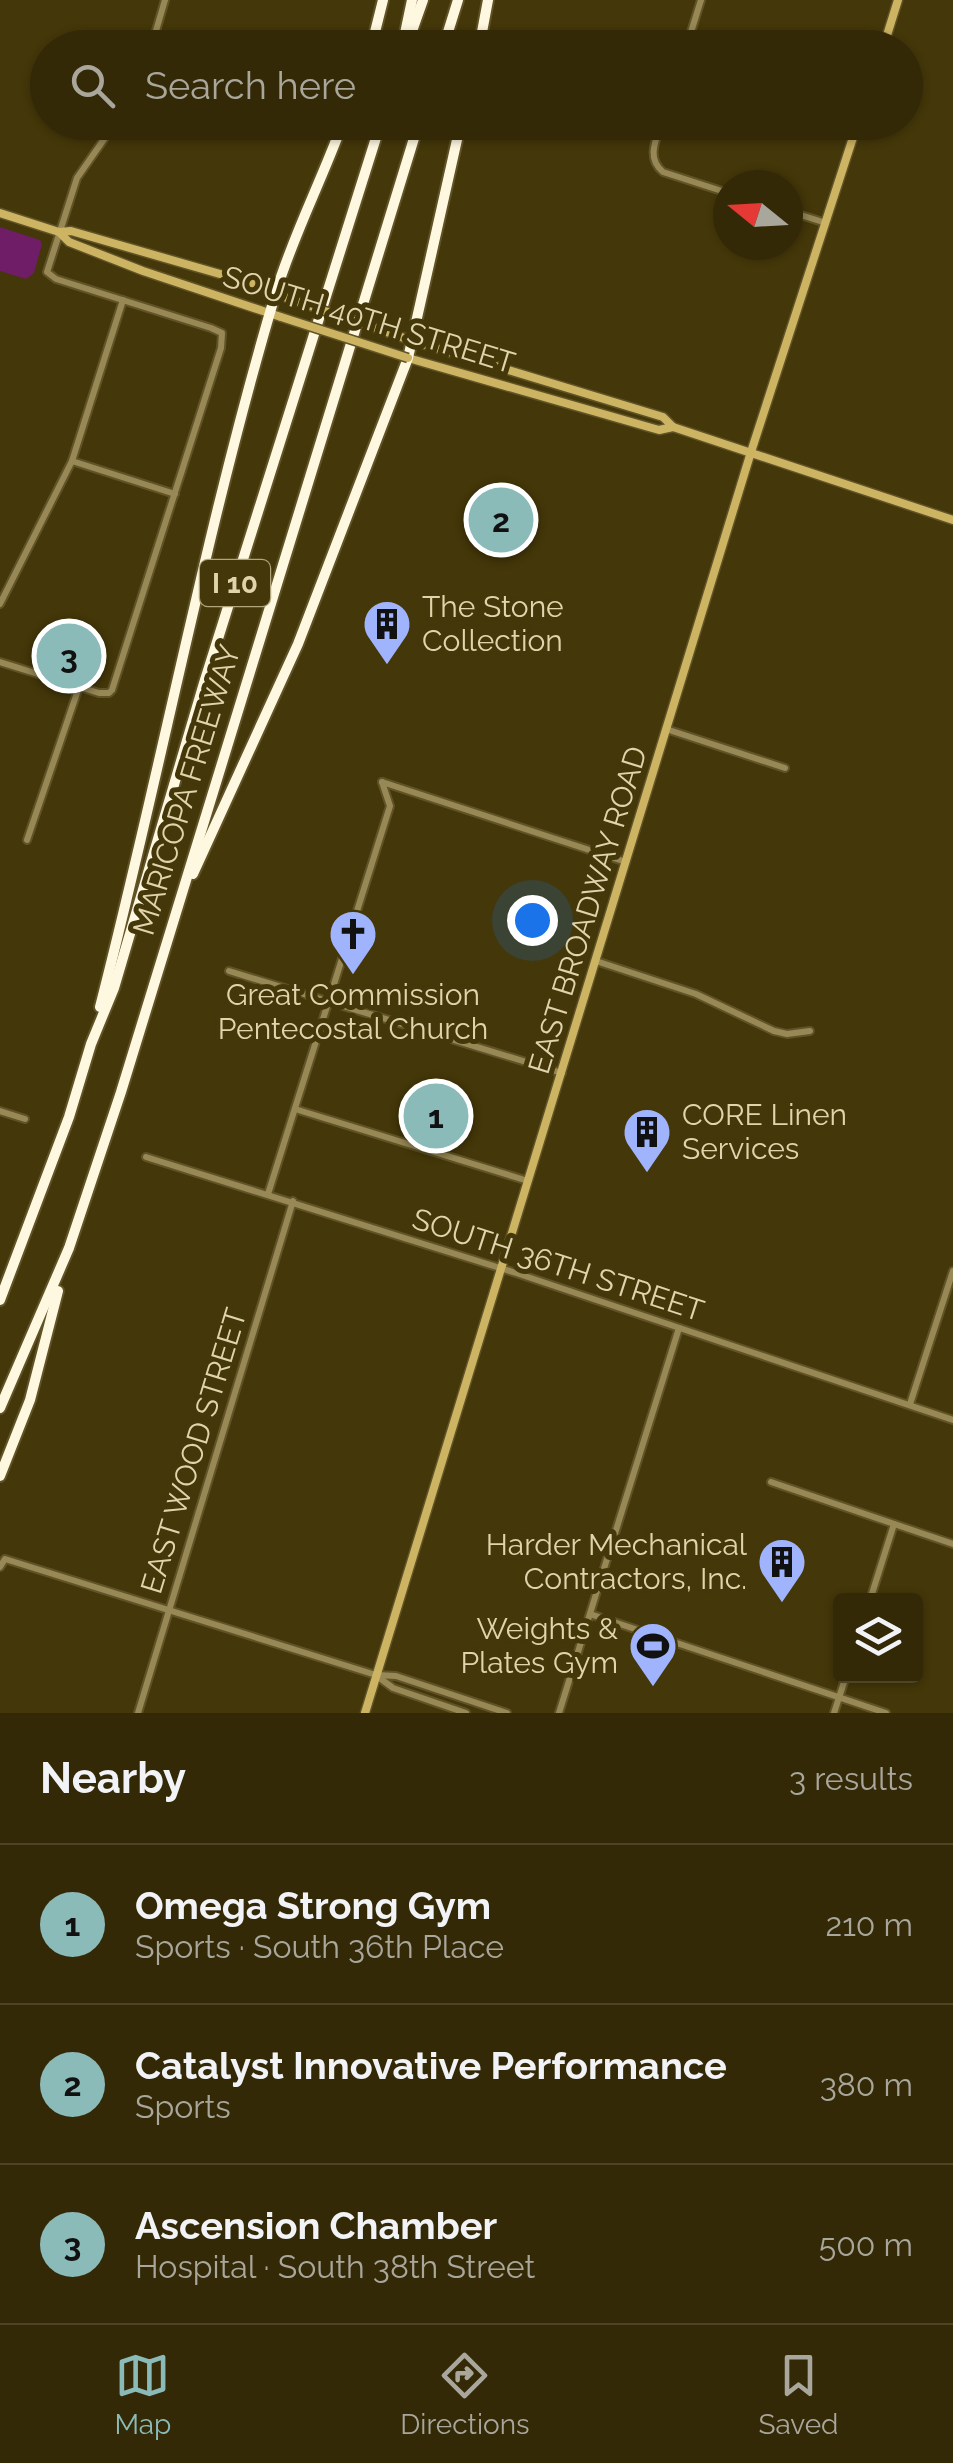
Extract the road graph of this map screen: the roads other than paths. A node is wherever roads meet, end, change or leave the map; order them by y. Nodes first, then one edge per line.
1 (165, 0) edge
2 (382, 0) edge
3 (412, 0) edge
4 (422, 0) edge
5 (458, 0) edge
6 (488, 0) edge
7 (702, 0) edge
8 (898, 0) edge
9 (156, 30) edge
10 (375, 30) edge
11 (407, 30) edge
12 (411, 30) edge
13 (449, 30) edge
14 (482, 30) edge
15 (692, 30) edge
16 (888, 30) edge
17 (103, 140) edge
18 (335, 140) edge
19 (375, 140) edge
20 (413, 140) edge
21 (457, 140) edge
22 (656, 140) edge
23 (852, 140) edge
24 (713, 187) edge
25 (0, 213) edge
26 (803, 217) edge
27 (826, 224) junction
28 (60, 232) junction
29 (282, 295) junction
30 (124, 300) junction
31 (276, 315) junction
32 (413, 341) junction
33 (408, 358) junction
34 (673, 427) junction
35 (751, 452) junction
36 (72, 461) junction
37 (175, 494) junction
38 (953, 520) edge
39 (0, 604) edge
40 (0, 662) edge
41 (79, 687) junction
42 (666, 730) junction
43 (786, 768) dead end
44 (27, 840) dead end
45 (626, 862) junction
46 (176, 911) junction
47 (596, 960) junction
48 (229, 971) dead end
49 (329, 1003) junction
50 (810, 1031) dead end
51 (91, 1044) junction
52 (562, 1073) junction
53 (295, 1110) junction
54 (0, 1111) edge
55 (24, 1119) dead end
56 (146, 1156) dead end
57 (528, 1181) junction
58 (268, 1194) junction
59 (292, 1201) junction
60 (66, 1255) junction
61 (502, 1268) junction
62 (953, 1270) edge
63 (2, 1292) edge
64 (678, 1328) junction
65 (910, 1404) junction
66 (0, 1408) edge
67 (953, 1420) edge
68 (0, 1476) edge
69 (771, 1482) dead end
70 (894, 1524) junction
71 (953, 1544) edge
72 (0, 1567) edge
73 (872, 1593) edge
74 (170, 1611) junction
75 (590, 1614) junction
76 (376, 1676) junction
77 (844, 1683) edge
78 (839, 1697) junction
79 (138, 1713) edge
80 (365, 1713) edge
81 (466, 1713) edge
82 (507, 1713) edge
83 (560, 1713) edge
84 (834, 1713) edge
85 (886, 1713) edge

1 - 9 street
2 - 10 highway
3 - 11 highway
4 - 12 highway
5 - 13 highway
6 - 14 highway
7 - 15 street
8 - 16 main road
17 - 28 street
18 - 29 highway
19 - 51 highway, MARICOPA FREEWAY / I 10
20 - 46 highway, MARICOPA FREEWAY / I 10
21 - 32 highway
22 - 24 street
23 - 27 main road, EAST BROADWAY ROAD
25 - 28 main road, SOUTH 40TH STREET
26 - 27 street
27 - 35 main road, EAST BROADWAY ROAD
28 - 29 main road, SOUTH 40TH STREET
28 - 30 street, SOUTH 40TH STREET
28 - 31 main road, SOUTH 40TH STREET
29 - 31 highway
29 - 32 main road, SOUTH 40TH STREET, bridge
30 - 36 street
30 - 37 street, SOUTH 40TH STREET
31 - 33 main road, SOUTH 40TH STREET, bridge
31 - 51 highway
32 - 33 highway
32 - 34 main road, SOUTH 40TH STREET
33 - 34 main road, SOUTH 40TH STREET
33 - 46 highway
34 - 35 main road, SOUTH 40TH STREET
35 - 38 main road, SOUTH 40TH STREET
35 - 42 main road, EAST BROADWAY ROAD
36 - 37 street
36 - 39 street
37 - 41 street
40 - 41 street
41 - 44 street
42 - 43 street
42 - 45 main road, EAST BROADWAY ROAD
45 - 47 main road, EAST BROADWAY ROAD
45 - 49 street
46 - 60 highway, MARICOPA FREEWAY / I 10
47 - 50 street
47 - 52 main road, EAST BROADWAY ROAD
48 - 49 street
49 - 52 street
49 - 53 street
51 - 63 highway, MARICOPA FREEWAY / I 10
52 - 57 main road, EAST BROADWAY ROAD
53 - 57 street
53 - 58 street
54 - 55 street
56 - 58 street, SOUTH 36TH STREET
57 - 61 main road, EAST BROADWAY ROAD
58 - 59 street, SOUTH 36TH STREET
59 - 61 street, SOUTH 36TH STREET
59 - 74 street, EAST WOOD STREET
60 - 66 highway, MARICOPA FREEWAY / I 10
60 - 68 highway
61 - 64 street, SOUTH 36TH STREET
61 - 76 main road, EAST BROADWAY ROAD
62 - 65 street
64 - 65 street, SOUTH 36TH STREET
64 - 75 street
65 - 67 street, SOUTH 36TH STREET
69 - 70 street
70 - 71 street
70 - 73 street
72 - 74 street
74 - 76 street
74 - 79 street, EAST WOOD STREET
75 - 78 street
75 - 83 street
76 - 80 main road, EAST BROADWAY ROAD
76 - 81 street
76 - 82 street
77 - 78 street
78 - 84 street
78 - 85 street

